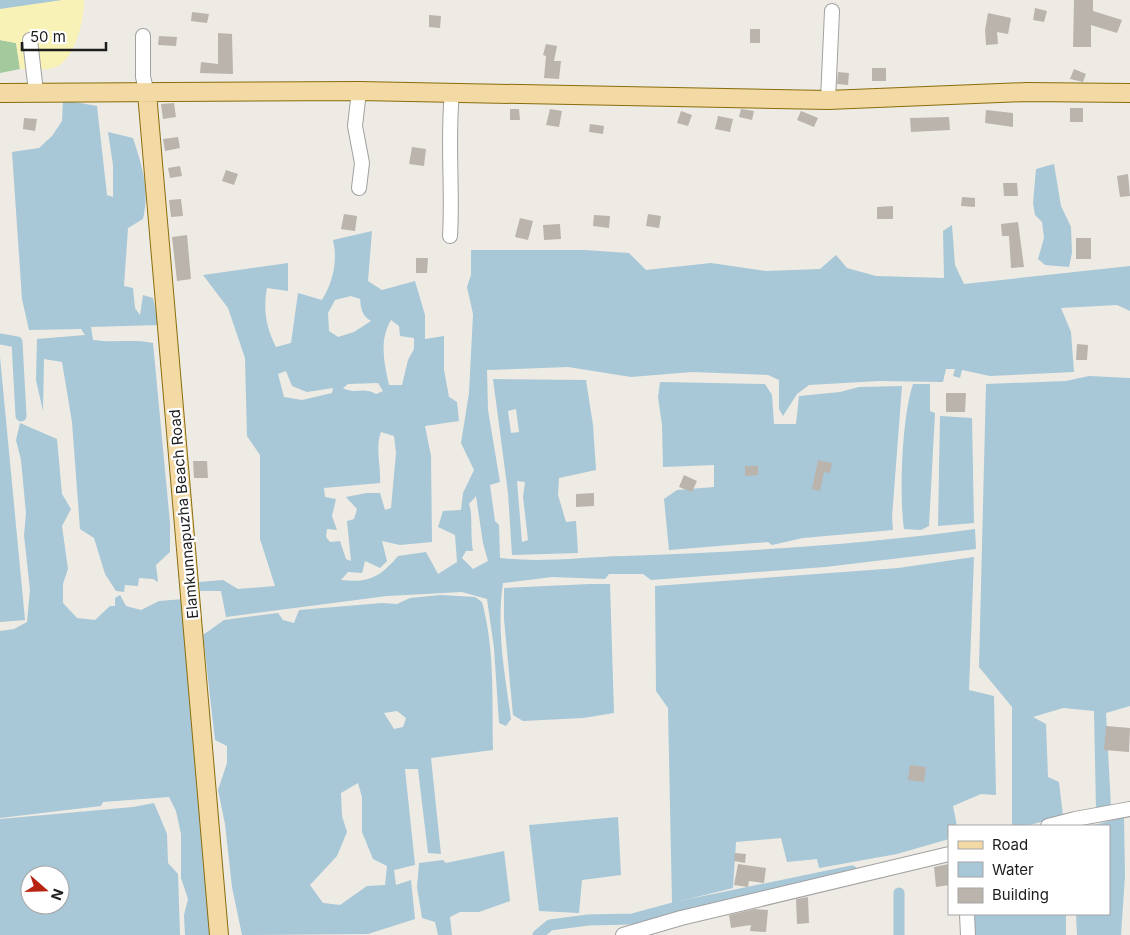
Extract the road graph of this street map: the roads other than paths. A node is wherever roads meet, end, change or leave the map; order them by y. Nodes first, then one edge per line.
1 (832, 11) dead end
2 (144, 36) dead end
3 (30, 40) dead end
4 (358, 91) junction
5 (36, 92) junction
6 (0, 93) edge
7 (452, 93) junction
8 (1130, 93) edge
9 (147, 94) junction
10 (828, 100) junction
11 (359, 188) dead end
12 (450, 236) dead end
13 (1130, 809) edge
14 (1052, 825) edge
15 (948, 854) edge
16 (967, 915) edge
17 (219, 935) edge
18 (623, 935) edge
19 (968, 935) edge

1 - 10 street
2 - 9 street
3 - 5 street
4 - 7 main road
4 - 9 main road
4 - 11 street
5 - 6 main road
5 - 9 main road
7 - 10 main road
7 - 12 street
8 - 10 main road
9 - 17 main road, Elamkunnapuzha Beach Road
13 - 14 street
15 - 18 street
16 - 19 street

